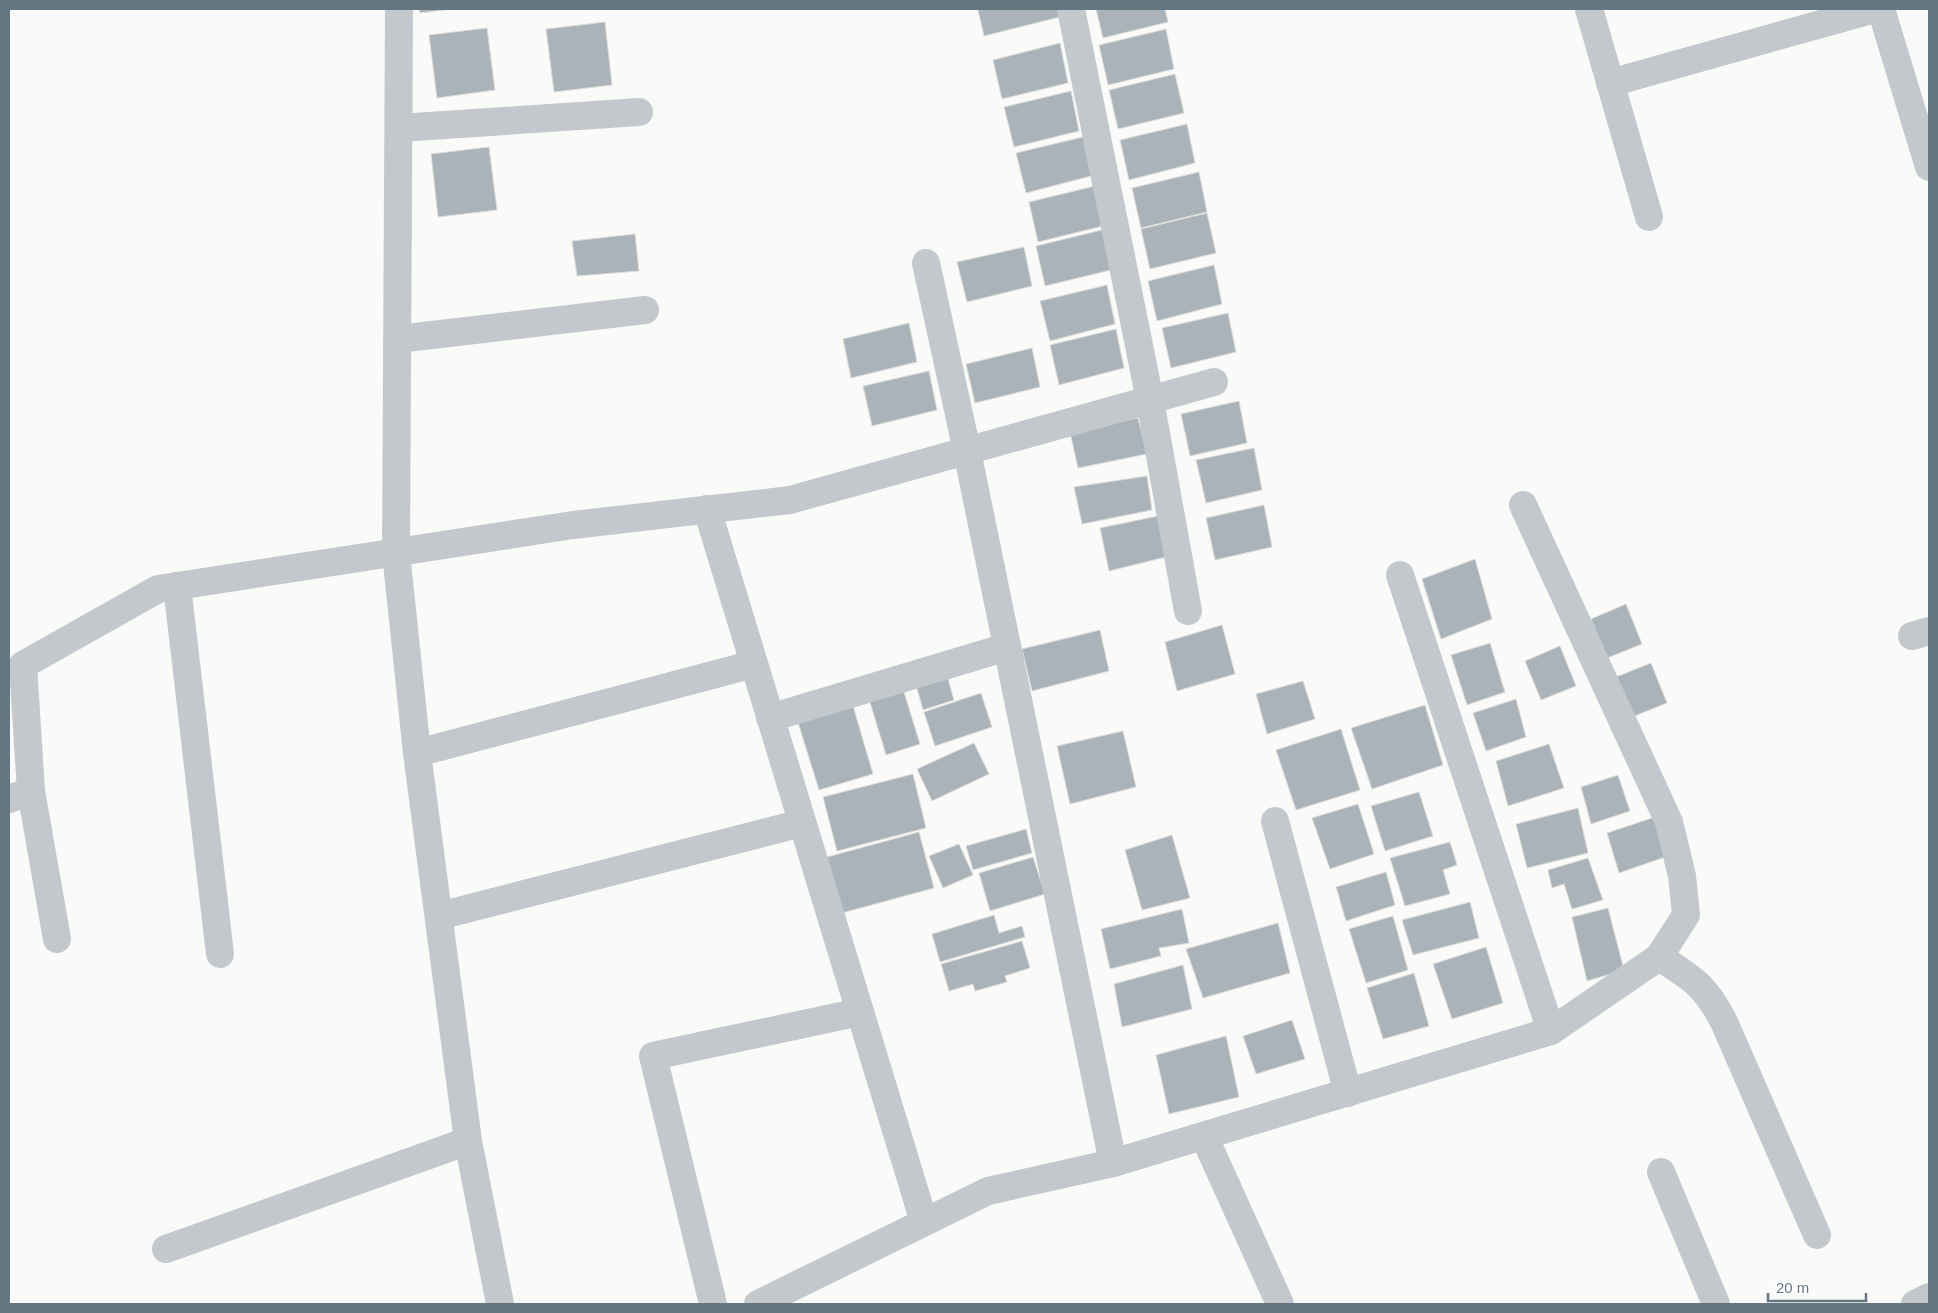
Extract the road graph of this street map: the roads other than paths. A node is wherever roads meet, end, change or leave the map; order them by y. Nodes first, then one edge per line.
1 (399, 9) edge
2 (1071, 9) edge
3 (1589, 9) edge
4 (1875, 9) edge
5 (1881, 9) edge
6 (1610, 83) junction
7 (638, 112) dead end
8 (399, 128) junction
9 (1929, 167) edge
10 (1649, 217) dead end
11 (926, 263) dead end
12 (645, 310) dead end
13 (398, 338) junction
14 (1214, 382) dead end
15 (1150, 400) junction
16 (967, 450) junction
17 (1523, 505) dead end
18 (706, 509) junction
19 (396, 553) junction
20 (1400, 575) dead end
21 (177, 586) junction
22 (1188, 611) dead end
23 (1007, 648) junction
24 (754, 664) junction
25 (770, 718) junction
26 (418, 753) junction
27 (20, 795) edge
28 (1275, 821) dead end
29 (802, 823) junction
30 (439, 916) junction
31 (57, 939) dead end
32 (220, 954) dead end
33 (1659, 957) junction
34 (860, 1012) junction
35 (1551, 1032) junction
36 (1348, 1092) junction
37 (1204, 1136) junction
38 (468, 1141) junction
39 (1113, 1163) junction
40 (1661, 1172) dead end
41 (924, 1222) junction
42 (1817, 1235) dead end
43 (166, 1250) dead end
44 (1929, 1296) edge
45 (500, 1304) edge
46 (713, 1304) edge
47 (758, 1304) edge
48 (1280, 1304) edge
49 (1716, 1304) edge
50 (1915, 1304) edge

1 - 8 street
2 - 15 street
3 - 6 street
4 - 6 street
5 - 9 street
6 - 10 street
7 - 8 street
8 - 13 street
11 - 16 street
12 - 13 street
13 - 19 street
14 - 15 street
15 - 16 street
15 - 22 street
16 - 18 street
16 - 23 street
17 - 33 street
18 - 19 street
18 - 24 street
19 - 21 street
19 - 26 street
20 - 35 street
21 - 27 street
21 - 32 street
23 - 25 street
23 - 39 street
24 - 25 street
24 - 26 street
25 - 29 street
26 - 30 street
27 - 31 street
28 - 36 street
29 - 30 street
29 - 34 street
30 - 38 street
33 - 35 street
33 - 42 street
34 - 41 street
34 - 46 street
35 - 36 street
36 - 37 street
37 - 39 street
37 - 48 street
38 - 43 street
38 - 45 street
39 - 41 street
40 - 49 street
41 - 47 street
44 - 50 street

